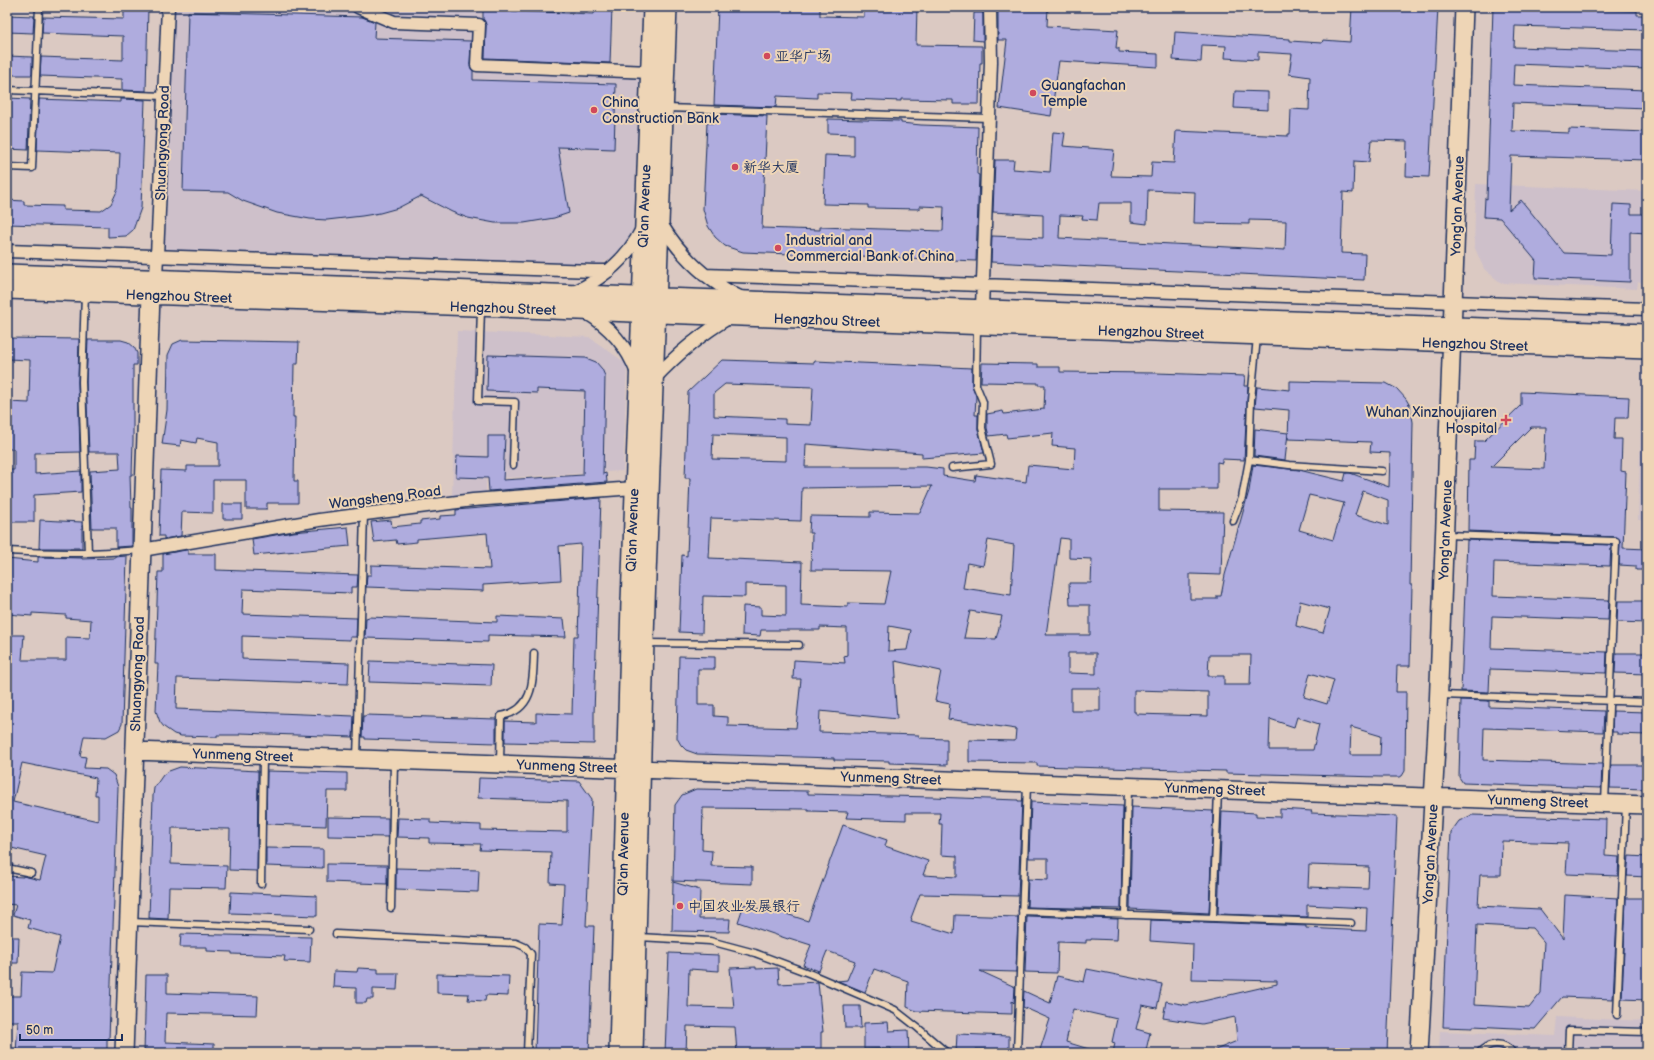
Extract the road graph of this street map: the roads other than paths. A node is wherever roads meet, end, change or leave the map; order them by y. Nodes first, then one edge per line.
1 (39, 7) edge
2 (168, 7) edge
3 (358, 7) edge
4 (652, 7) edge
5 (668, 7) edge
6 (990, 7) edge
7 (1464, 7) edge
8 (650, 72) junction
9 (7, 90) edge
10 (35, 90) junction
11 (164, 96) junction
12 (664, 108) junction
13 (989, 118) junction
14 (7, 167) edge
15 (660, 221) junction
16 (644, 226) junction
17 (7, 251) edge
18 (157, 256) junction
19 (609, 271) junction
20 (7, 273) edge
21 (704, 275) junction
22 (156, 278) junction
23 (983, 285) junction
24 (7, 290) edge
25 (85, 293) junction
26 (571, 293) junction
27 (150, 295) junction
28 (649, 296) junction
29 (744, 299) junction
30 (1453, 302) junction
31 (481, 307) junction
32 (982, 308) junction
33 (1647, 310) edge
34 (584, 311) junction
35 (649, 313) junction
36 (731, 316) junction
37 (977, 325) junction
38 (1452, 326) junction
39 (1647, 333) edge
40 (1257, 336) junction
41 (1452, 343) junction
42 (1647, 350) edge
43 (646, 378) junction
44 (1249, 460) junction
45 (513, 465) dead end
46 (952, 468) dead end
47 (1382, 471) dead end
48 (634, 488) junction
49 (364, 514) junction
50 (1233, 521) dead end
51 (1445, 534) junction
52 (142, 550) junction
53 (7, 551) edge
54 (88, 553) junction
55 (645, 643) junction
56 (799, 645) dead end
57 (534, 654) dead end
58 (1439, 695) junction
59 (1609, 701) junction
60 (1647, 702) edge
61 (135, 751) junction
62 (264, 755) junction
63 (357, 759) junction
64 (394, 760) junction
65 (500, 764) junction
66 (633, 768) junction
67 (1027, 782) junction
68 (1128, 786) junction
69 (1218, 789) junction
70 (1434, 797) junction
71 (1605, 803) junction
72 (1626, 804) junction
73 (1647, 804) edge
74 (7, 868) edge
75 (31, 872) dead end
76 (261, 884) dead end
77 (391, 908) dead end
78 (1022, 912) junction
79 (1125, 915) junction
80 (1213, 918) junction
81 (129, 922) junction
82 (1351, 923) dead end
83 (309, 929) dead end
84 (336, 934) dead end
85 (637, 937) junction
86 (1617, 1015) dead end
87 (1647, 1032) edge
88 (124, 1053) edge
89 (527, 1053) edge
90 (618, 1053) edge
91 (634, 1053) edge
92 (947, 1053) edge
93 (1017, 1053) edge
94 (1420, 1053) edge
95 (1479, 1053) edge
96 (1513, 1053) edge
97 (1568, 1053) edge

1 - 10 lane
2 - 11 street, Shuangyong Road
3 - 8 street
4 - 8 main road, Qi'an Avenue
5 - 12 main road, Qi'an Avenue
6 - 13 street
7 - 30 main road, Yong'an Avenue
8 - 16 main road, Qi'an Avenue
9 - 10 lane
10 - 11 lane
10 - 14 lane
11 - 18 street, Shuangyong Road
12 - 13 lane
12 - 15 main road, Qi'an Avenue
13 - 23 street
15 - 21 street
15 - 28 main road, Qi'an Avenue
16 - 19 street
16 - 28 main road, Qi'an Avenue
17 - 18 street
18 - 19 street
18 - 22 street, Shuangyong Road
19 - 26 street
20 - 22 main road, Hengzhou Street
21 - 23 street
21 - 29 street
22 - 26 main road, Hengzhou Street
23 - 30 street
23 - 32 street
24 - 25 main road, Hengzhou Street
25 - 27 main road, Hengzhou Street
25 - 54 lane
26 - 28 main road, Hengzhou Street
27 - 31 main road, Hengzhou Street
27 - 52 main road, Shuangyong Road
28 - 29 main road, Hengzhou Street
28 - 35 main road, Qi'an Avenue
29 - 32 main road, Hengzhou Street
30 - 33 street
30 - 38 main road, Yong'an Avenue
31 - 34 main road, Hengzhou Street
31 - 45 lane
32 - 38 main road, Hengzhou Street
34 - 35 main road, Hengzhou Street
34 - 43 street
35 - 36 main road, Hengzhou Street
35 - 43 main road, Qi'an Avenue
36 - 37 main road, Hengzhou Street
36 - 43 street
37 - 40 main road, Hengzhou Street
37 - 46 lane
38 - 39 main road, Hengzhou Street
38 - 41 main road, Yong'an Avenue
40 - 41 main road, Hengzhou Street
40 - 44 lane
41 - 42 main road, Hengzhou Street
41 - 51 main road, Yong'an Avenue
43 - 48 main road, Qi'an Avenue
43 - 55 main road, Qi'an Avenue
44 - 47 lane
44 - 50 lane
48 - 49 street, Wangsheng Road
48 - 66 main road, Qi'an Avenue
49 - 52 street, Wangsheng Road
49 - 63 lane
51 - 58 main road, Yong'an Avenue
51 - 59 lane
52 - 54 lane
52 - 61 main road, Shuangyong Road
53 - 54 lane
55 - 56 lane
55 - 66 main road, Qi'an Avenue
57 - 65 lane
58 - 59 lane
58 - 70 main road, Yong'an Avenue
59 - 60 lane
59 - 71 lane
61 - 62 main road, Yunmeng Street
61 - 81 main road, Shuangyong Road
62 - 63 main road, Yunmeng Street
62 - 76 lane
63 - 64 main road, Yunmeng Street
64 - 65 main road, Yunmeng Street
64 - 77 lane
65 - 66 main road, Yunmeng Street
66 - 67 main road, Yunmeng Street
66 - 85 main road, Qi'an Avenue
66 - 90 main road, Qi'an Avenue
67 - 68 main road, Yunmeng Street
67 - 78 lane
68 - 69 main road, Yunmeng Street
68 - 79 lane
69 - 70 main road, Yunmeng Street
69 - 80 lane
70 - 71 main road, Yunmeng Street
70 - 94 main road, Yong'an Avenue
71 - 72 main road, Yunmeng Street
72 - 73 main road, Yunmeng Street
72 - 86 lane
74 - 75 lane
78 - 79 lane
78 - 93 lane
79 - 80 lane
80 - 82 lane
81 - 83 lane
81 - 88 main road, Shuangyong Road
84 - 89 lane
85 - 91 main road, Qi'an Avenue
85 - 92 lane
87 - 97 lane
95 - 96 lane

